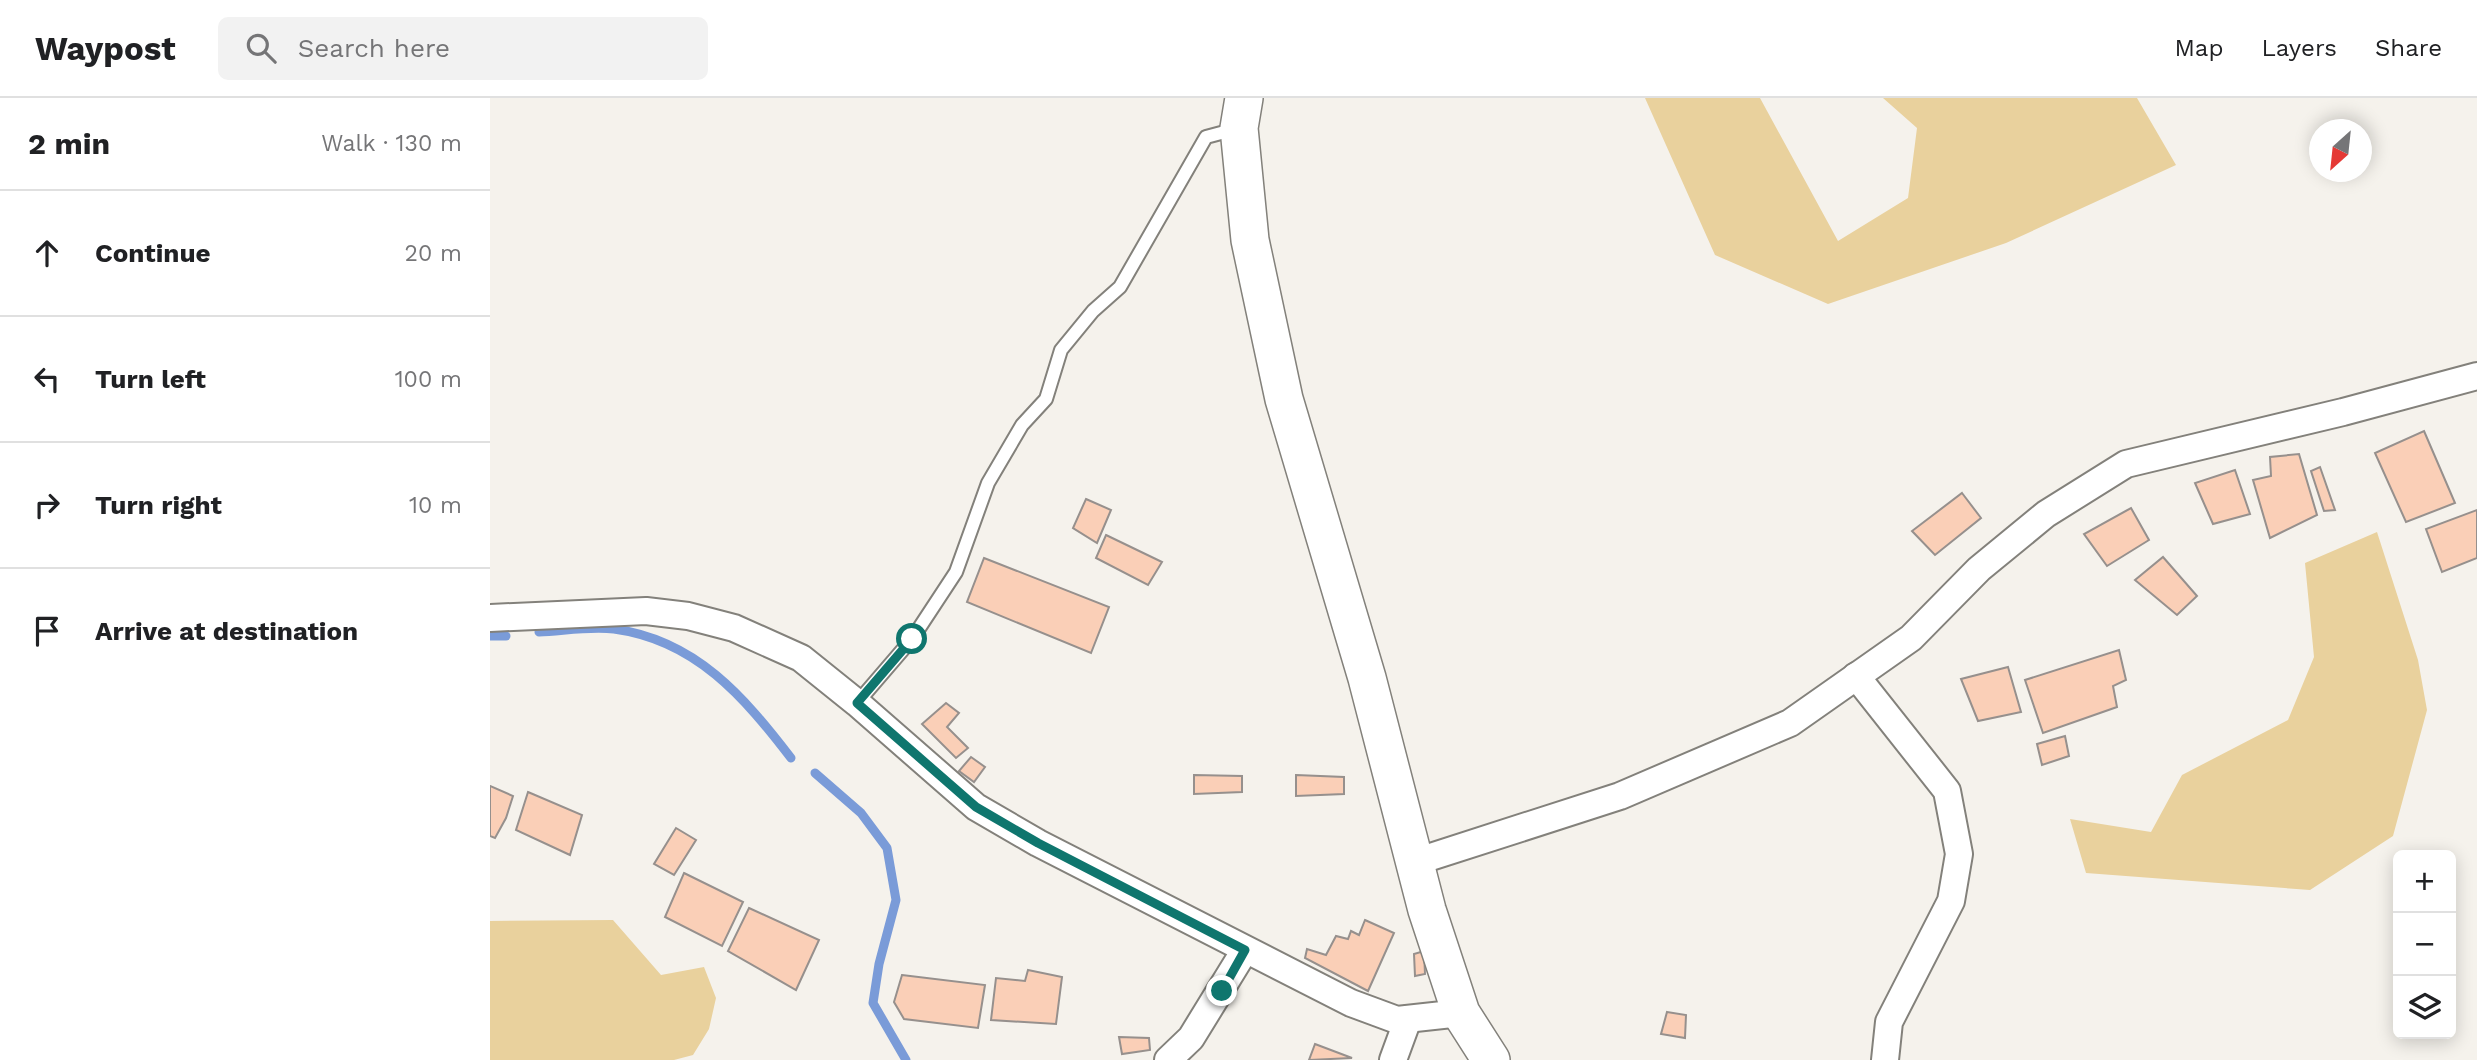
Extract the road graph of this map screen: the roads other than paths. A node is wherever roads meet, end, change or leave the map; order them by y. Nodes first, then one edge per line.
1 (1242, 113) edge
2 (2477, 376) edge
3 (490, 618) edge
4 (1856, 676) junction
5 (857, 703) junction
6 (1415, 862) junction
7 (1245, 950) junction
8 (1461, 1013) junction
9 (1408, 1019) junction
10 (1168, 1060) edge
11 (1393, 1060) edge
12 (1491, 1060) edge
13 (1885, 1060) edge

1 - 5 lane
1 - 6 street
2 - 4 street
3 - 5 street
4 - 6 street
4 - 13 street
5 - 7 street
6 - 8 street
7 - 9 street
7 - 10 street
8 - 9 street
8 - 12 street
9 - 11 street

